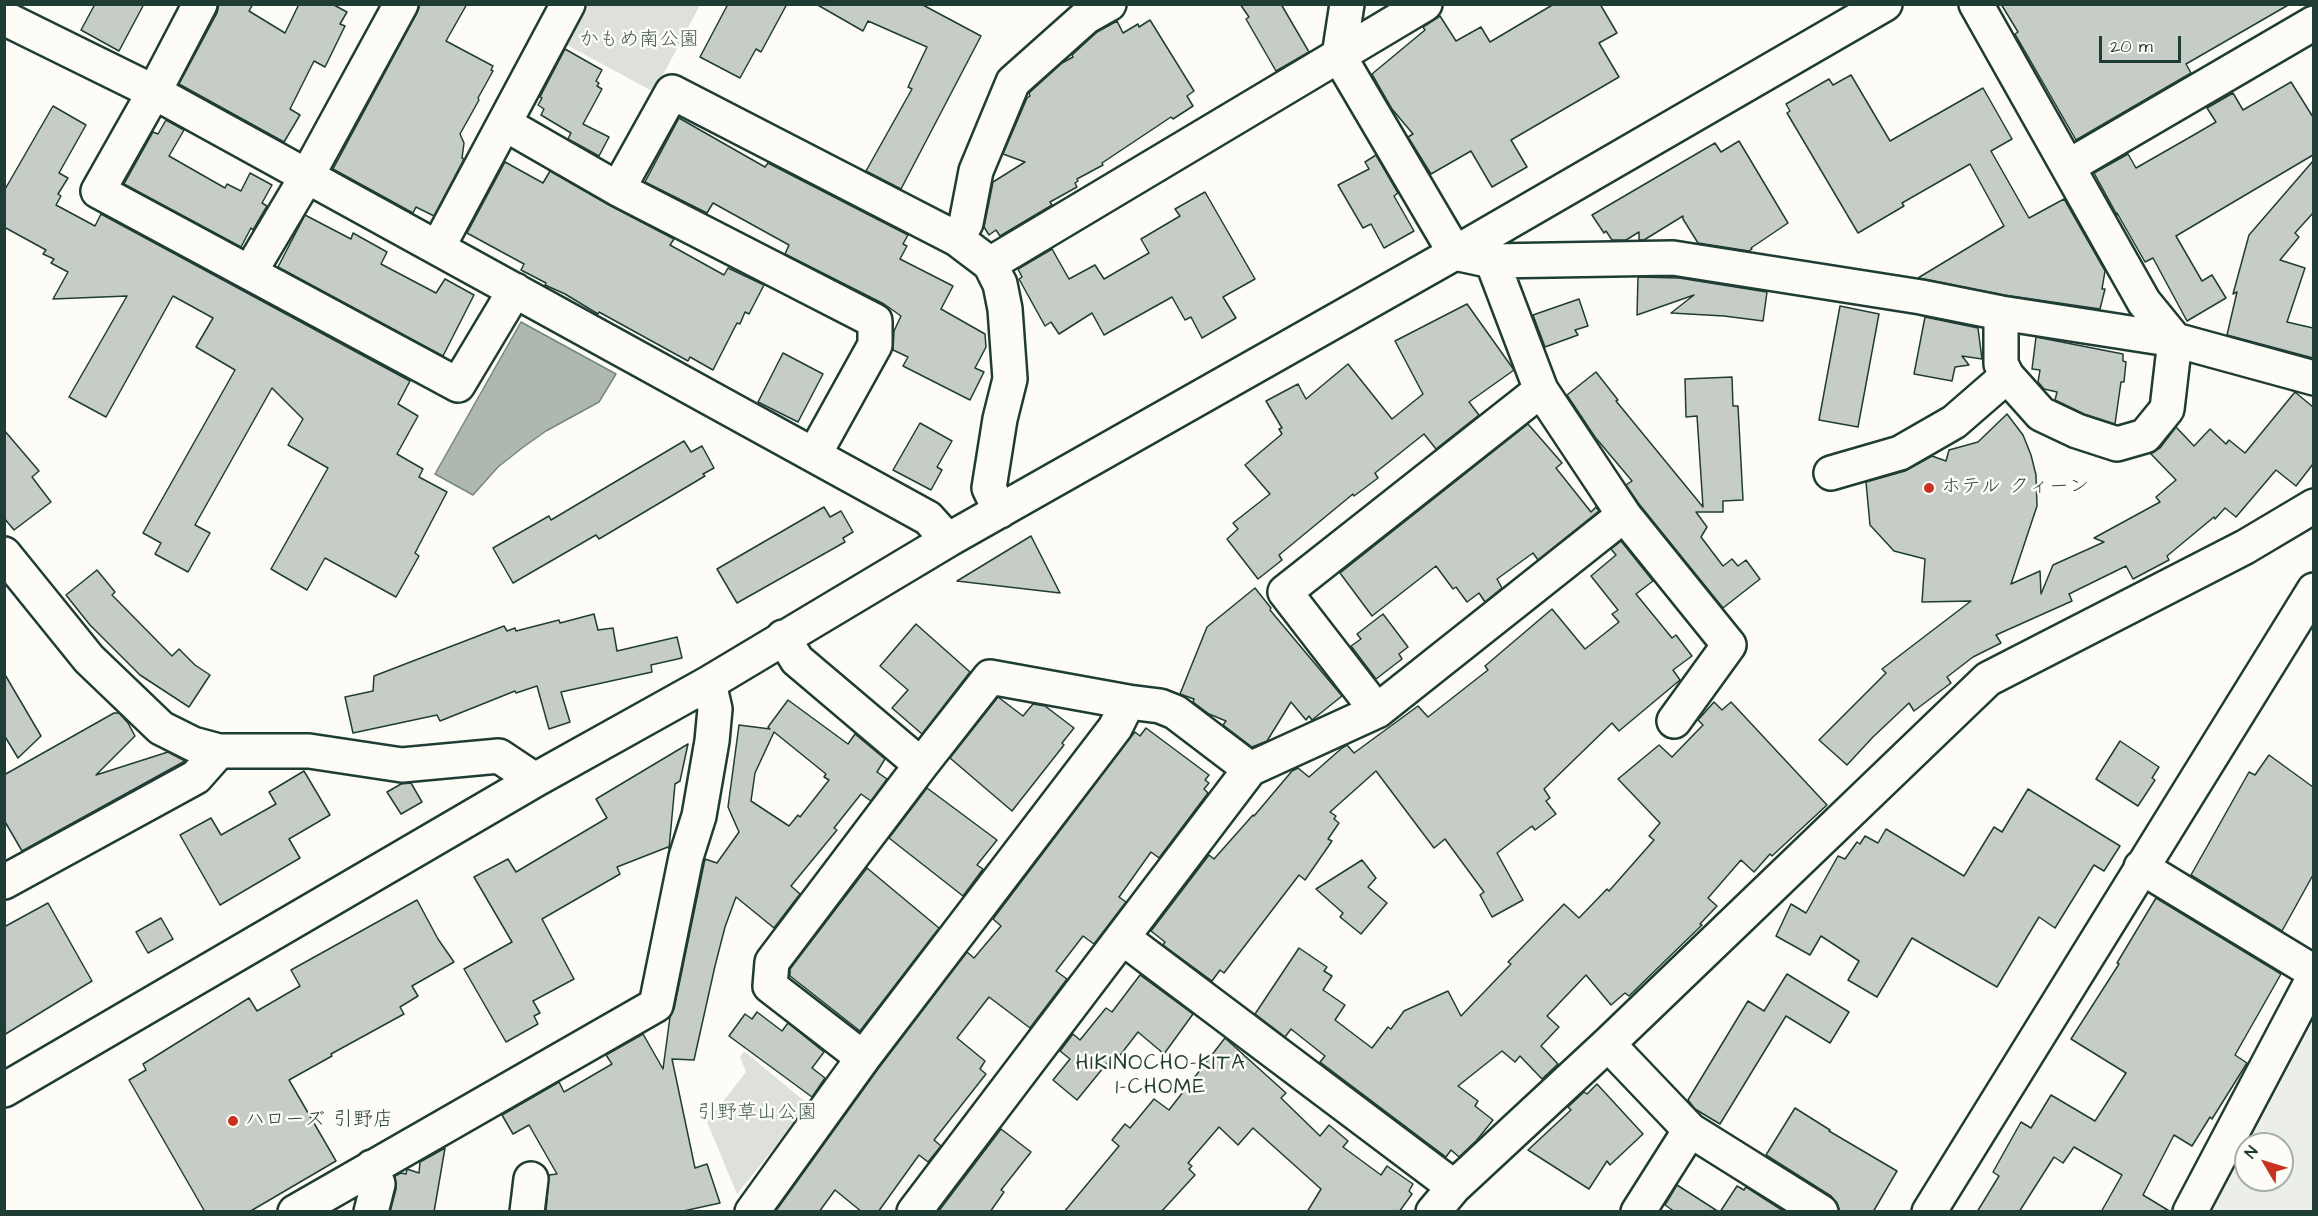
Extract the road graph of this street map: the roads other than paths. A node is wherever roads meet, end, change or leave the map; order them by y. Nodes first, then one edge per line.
1 (200, 4) edge
2 (401, 4) edge
3 (568, 4) edge
4 (1109, 4) edge
5 (1347, 4) edge
6 (1425, 4) edge
7 (1885, 4) edge
8 (1976, 4) edge
9 (4, 18) edge
10 (2313, 23) edge
11 (1339, 56) junction
12 (154, 92) junction
13 (505, 124) junction
14 (2069, 166) junction
15 (307, 176) junction
16 (618, 189) junction
17 (957, 239) junction
18 (438, 247) junction
19 (1455, 253) junction
20 (1492, 261) junction
21 (990, 264) junction
22 (250, 273) junction
23 (515, 290) junction
24 (2001, 313) junction
25 (2175, 340) junction
26 (2007, 376) junction
27 (2313, 378) edge
28 (1541, 390) junction
29 (814, 455) junction
30 (1831, 473) dead end
31 (2313, 506) edge
32 (1000, 511) junction
33 (1624, 515) junction
34 (948, 540) junction
35 (4, 554) edge
36 (2312, 597) edge
37 (783, 637) junction
38 (709, 683) junction
39 (1128, 702) junction
40 (1377, 711) junction
41 (1674, 721) dead end
42 (219, 751) junction
43 (921, 765) junction
44 (1250, 769) junction
45 (535, 780) junction
46 (2141, 867) junction
47 (4, 882) edge
48 (1123, 938) junction
49 (2313, 974) edge
50 (1608, 1044) junction
51 (863, 1058) junction
52 (4, 1090) edge
53 (1690, 1130) junction
54 (372, 1167) junction
55 (531, 1179) dead end
56 (1444, 1199) edge
57 (295, 1212) edge
58 (371, 1212) edge
59 (527, 1212) edge
60 (752, 1212) edge
61 (914, 1212) edge
62 (1638, 1212) edge
63 (1821, 1212) edge
64 (1929, 1212) edge
65 (2190, 1212) edge

1 - 12 street
2 - 15 street
3 - 13 street
4 - 17 street
5 - 11 street
6 - 11 street
7 - 19 street
8 - 14 street
9 - 12 street
10 - 14 street
11 - 19 street
11 - 21 street
12 - 15 street
12 - 22 street
13 - 16 street
13 - 18 street
14 - 25 street
15 - 18 street
15 - 22 street
16 - 17 street
16 - 29 street
17 - 21 street
18 - 23 street
19 - 20 street
19 - 32 street
20 - 24 street
20 - 28 street
21 - 32 street
22 - 23 street
23 - 29 street
24 - 25 street
24 - 26 street
25 - 26 street
25 - 27 street
26 - 30 street
28 - 33 street
28 - 40 street
29 - 34 street
31 - 50 street
32 - 34 street
33 - 40 street
33 - 41 street
34 - 37 street
35 - 42 street
36 - 46 street
37 - 38 street
37 - 43 street
38 - 45 street
38 - 54 street
39 - 43 street
39 - 44 street
39 - 51 street
40 - 44 street
42 - 45 street
42 - 47 street
43 - 51 street
44 - 48 street
45 - 52 street
46 - 49 street
46 - 64 street
48 - 56 street
48 - 61 street
49 - 65 street
50 - 53 street
50 - 56 street
51 - 60 street
53 - 62 street
53 - 63 street
54 - 57 street
54 - 58 street
55 - 59 street

